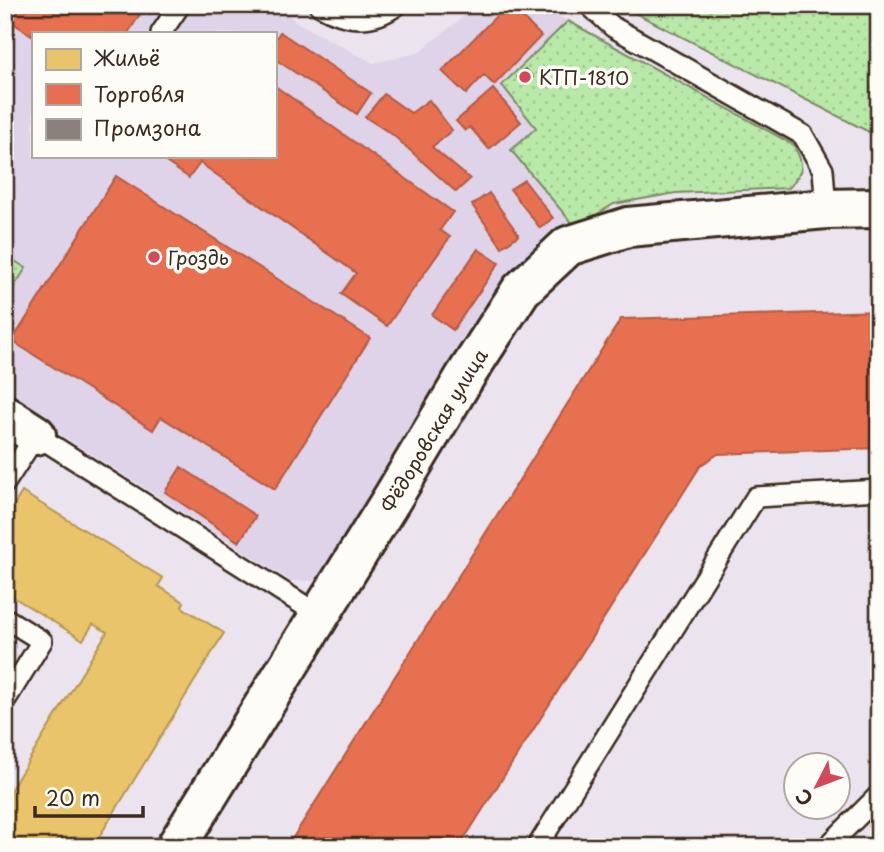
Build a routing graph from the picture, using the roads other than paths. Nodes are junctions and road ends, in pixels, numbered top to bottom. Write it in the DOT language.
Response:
graph roads {
  1 [pos="180,5"];
  2 [pos="319,5"];
  3 [pos="397,5"];
  4 [pos="589,5"];
  5 [pos="162,32"];
  6 [pos="879,208"];
  7 [pos="826,209"];
  8 [pos="21,425"];
  9 [pos="5,483"];
  10 [pos="879,490"];
  11 [pos="319,615"];
  12 [pos="5,618"];
  13 [pos="5,701"];
  14 [pos="879,795"];
  15 [pos="176,847"];
  16 [pos="537,847"];
  17 [pos="827,847"];
  1 -- 5 [label="lane"];
  2 -- 3 [label="lane"];
  4 -- 7 [label="lane"];
  6 -- 7 [label="street, Фёдоровская улица"];
  7 -- 11 [label="street, Фёдоровская улица"];
  8 -- 9 [label="lane"];
  8 -- 11 [label="lane"];
  10 -- 16 [label="lane"];
  11 -- 15 [label="street, Фёдоровская улица"];
  12 -- 13 [label="lane"];
  14 -- 17 [label="lane"];
}
